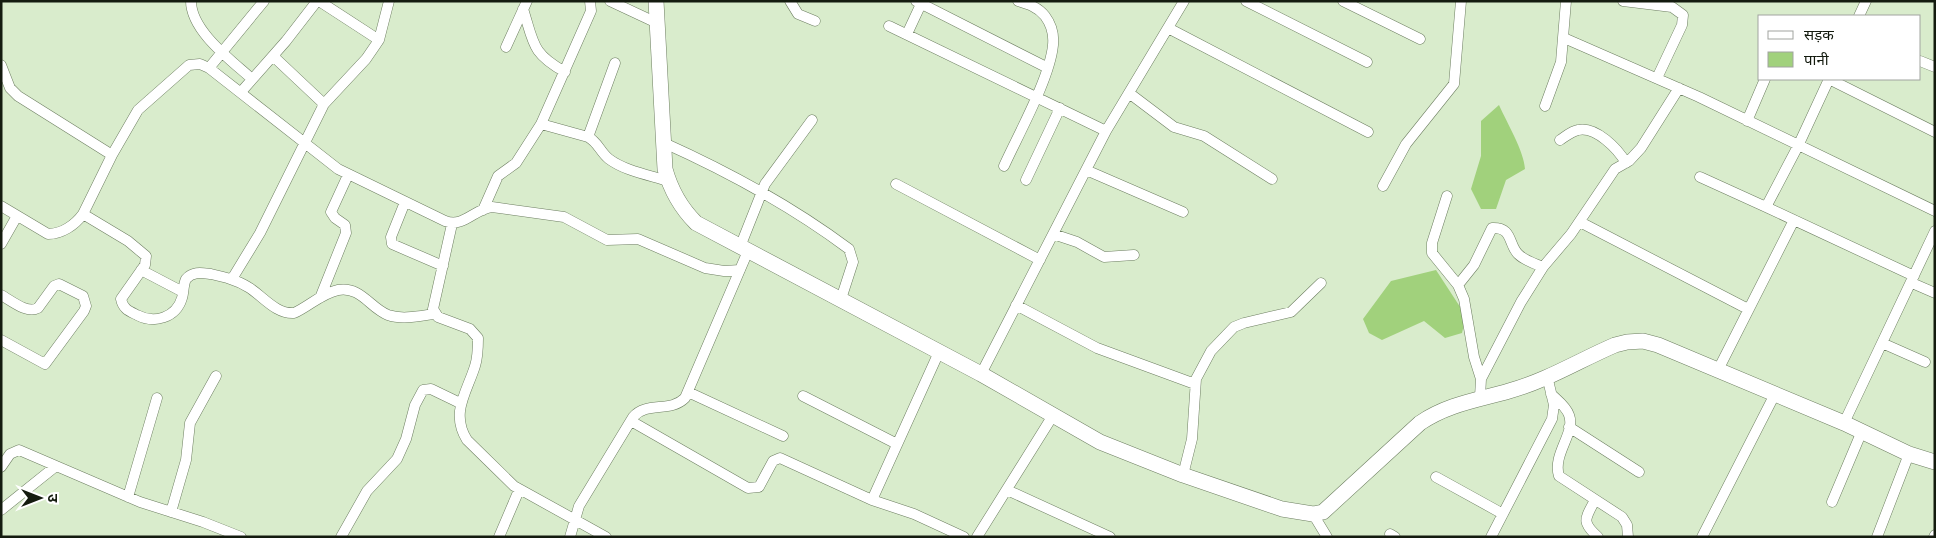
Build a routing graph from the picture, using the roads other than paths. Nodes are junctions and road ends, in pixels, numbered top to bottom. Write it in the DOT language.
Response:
graph roads {
  1 [pos="191,1"];
  2 [pos="264,1"];
  3 [pos="318,1"];
  4 [pos="389,1"];
  5 [pos="610,1"];
  6 [pos="656,1"];
  7 [pos="790,1"];
  8 [pos="1018,1"];
  9 [pos="1184,1"];
  10 [pos="1246,1"];
  11 [pos="1344,1"];
  12 [pos="1461,1"];
  13 [pos="1566,1"];
  14 [pos="1623,1"];
  15 [pos="1866,1"];
  16 [pos="591,2"];
  17 [pos="918,3"];
  18 [pos="525,5"];
  19 [pos="1859,15"];
  20 [pos="815,21"];
  21 [pos="657,23"];
  22 [pos="889,26"];
  23 [pos="1168,28"];
  24 [pos="907,34"];
  25 [pos="1564,38"];
  26 [pos="1420,39"];
  27 [pos="379,40"];
  28 [pos="506,47"];
  29 [pos="222,52"];
  30 [pos="273,56"];
  31 [pos="1921,61"];
  32 [pos="1367,62"];
  33 [pos="615,63"];
  34 [pos="1,65"];
  35 [pos="1046,67"];
  36 [pos="1935,67"];
  37 [pos="209,68"];
  38 [pos="565,72"];
  39 [pos="1657,78"];
  40 [pos="252,79"];
  41 [pos="1765,80"];
  42 [pos="1829,80"];
  43 [pos="1831,80"];
  44 [pos="1679,88"];
  45 [pos="240,92"];
  46 [pos="1129,93"];
  47 [pos="1036,96"];
  48 [pos="324,104"];
  49 [pos="1545,106"];
  50 [pos="1060,108"];
  51 [pos="812,120"];
  52 [pos="1747,121"];
  53 [pos="541,124"];
  54 [pos="1106,131"];
  55 [pos="1368,132"];
  56 [pos="1935,132"];
  57 [pos="588,137"];
  58 [pos="1560,140"];
  59 [pos="662,142"];
  60 [pos="304,144"];
  61 [pos="1798,146"];
  62 [pos="112,155"];
  63 [pos="1626,163"];
  64 [pos="1004,166"];
  65 [pos="1086,170"];
  66 [pos="348,175"];
  67 [pos="1700,177"];
  68 [pos="1272,179"];
  69 [pos="1026,180"];
  70 [pos="668,181"];
  71 [pos="896,184"];
  72 [pos="1383,186"];
  73 [pos="762,191"];
  74 [pos="1447,196"];
  75 [pos="405,202"];
  76 [pos="1,206"];
  77 [pos="1766,206"];
  78 [pos="483,210"];
  79 [pos="1935,211"];
  80 [pos="1183,212"];
  81 [pos="83,214"];
  82 [pos="17,216"];
  83 [pos="1794,220"];
  84 [pos="1580,222"];
  85 [pos="452,224"];
  86 [pos="1935,231"];
  87 [pos="1053,234"];
  88 [pos="1,244"];
  89 [pos="744,249"];
  90 [pos="1134,255"];
  91 [pos="1040,260"];
  92 [pos="443,266"];
  93 [pos="1543,268"];
  94 [pos="141,270"];
  95 [pos="740,270"];
  96 [pos="232,279"];
  97 [pos="1913,279"];
  98 [pos="1322,282"];
  99 [pos="1458,285"];
  100 [pos="183,292"];
  101 [pos="1935,293"];
  102 [pos="1,295"];
  103 [pos="320,298"];
  104 [pos="841,299"];
  105 [pos="1016,305"];
  106 [pos="1748,310"];
  107 [pos="434,314"];
  108 [pos="1,340"];
  109 [pos="1882,343"];
  110 [pos="939,352"];
  111 [pos="1926,362"];
  112 [pos="1718,370"];
  113 [pos="981,374"];
  114 [pos="216,376"];
  115 [pos="1546,376"];
  116 [pos="1481,379"];
  117 [pos="1195,384"];
  118 [pos="688,392"];
  119 [pos="1551,394"];
  120 [pos="1775,394"];
  121 [pos="803,396"];
  122 [pos="1480,397"];
  123 [pos="157,398"];
  124 [pos="460,403"];
  125 [pos="1052,417"];
  126 [pos="631,421"];
  127 [pos="1844,423"];
  128 [pos="1569,427"];
  129 [pos="1862,431"];
  130 [pos="783,436"];
  131 [pos="897,444"];
  132 [pos="1909,454"];
  133 [pos="1935,462"];
  134 [pos="56,466"];
  135 [pos="1,467"];
  136 [pos="1639,472"];
  137 [pos="1183,475"];
  138 [pos="1436,477"];
  139 [pos="519,490"];
  140 [pos="1007,490"];
  141 [pos="128,497"];
  142 [pos="872,500"];
  143 [pos="1594,500"];
  144 [pos="1832,502"];
  145 [pos="1,510"];
  146 [pos="171,512"];
  147 [pos="1313,514"];
  148 [pos="1503,514"];
  149 [pos="574,520"];
  150 [pos="979,536"];
  151 [pos="241,537"];
  152 [pos="340,537"];
  153 [pos="499,537"];
  154 [pos="570,537"];
  155 [pos="606,537"];
  156 [pos="964,537"];
  157 [pos="1110,537"];
  158 [pos="1327,537"];
  159 [pos="1492,537"];
  160 [pos="1598,537"];
  161 [pos="1628,537"];
  162 [pos="1702,537"];
  163 [pos="1877,537"];
  1 -- 29 [label="street"];
  2 -- 29 [label="street"];
  3 -- 27 [label="street"];
  3 -- 30 [label="street"];
  4 -- 27 [label="street"];
  5 -- 21 [label="street"];
  6 -- 21 [label="street"];
  7 -- 20 [label="street"];
  8 -- 35 [label="street"];
  9 -- 23 [label="street"];
  10 -- 32 [label="street"];
  11 -- 26 [label="street"];
  12 -- 72 [label="street"];
  13 -- 25 [label="street"];
  14 -- 39 [label="street"];
  15 -- 19 [label="street"];
  16 -- 38 [label="street"];
  17 -- 24 [label="street"];
  17 -- 35 [label="street"];
  18 -- 28 [label="street"];
  18 -- 38 [label="street"];
  21 -- 59 [label="street"];
  22 -- 24 [label="street"];
  23 -- 46 [label="street"];
  23 -- 55 [label="street"];
  24 -- 47 [label="street"];
  25 -- 39 [label="street"];
  25 -- 49 [label="street"];
  27 -- 48 [label="street"];
  29 -- 37 [label="street"];
  29 -- 40 [label="street"];
  30 -- 40 [label="street"];
  30 -- 48 [label="street"];
  31 -- 36 [label="street"];
  33 -- 57 [label="street"];
  34 -- 62 [label="street"];
  35 -- 47 [label="street"];
  37 -- 45 [label="street"];
  37 -- 62 [label="street"];
  38 -- 53 [label="street"];
  39 -- 44 [label="street"];
  40 -- 45 [label="street"];
  41 -- 52 [label="street"];
  42 -- 61 [label="street"];
  43 -- 56 [label="street"];
  44 -- 52 [label="street"];
  44 -- 63 [label="street"];
  45 -- 60 [label="street"];
  46 -- 54 [label="street"];
  46 -- 68 [label="street"];
  47 -- 50 [label="street"];
  47 -- 64 [label="street"];
  48 -- 60 [label="street"];
  50 -- 54 [label="street"];
  50 -- 69 [label="street"];
  51 -- 73 [label="street"];
  52 -- 61 [label="street"];
  53 -- 57 [label="street"];
  53 -- 78 [label="street"];
  54 -- 65 [label="street"];
  57 -- 70 [label="street"];
  58 -- 63 [label="street"];
  59 -- 70 [label="street"];
  59 -- 73 [label="street"];
  60 -- 66 [label="street"];
  60 -- 96 [label="street"];
  61 -- 77 [label="street"];
  61 -- 79 [label="street"];
  62 -- 81 [label="street"];
  63 -- 84 [label="street"];
  65 -- 80 [label="street"];
  65 -- 87 [label="street"];
  66 -- 75 [label="street"];
  66 -- 103 [label="street"];
  67 -- 77 [label="street"];
  70 -- 89 [label="street"];
  71 -- 91 [label="street"];
  73 -- 89 [label="street"];
  73 -- 104 [label="street"];
  74 -- 99 [label="street"];
  75 -- 85 [label="street"];
  75 -- 92 [label="street"];
  76 -- 82 [label="street"];
  77 -- 83 [label="street"];
  78 -- 85 [label="street"];
  78 -- 95 [label="street"];
  81 -- 82 [label="street"];
  81 -- 94 [label="street"];
  82 -- 88 [label="street"];
  83 -- 97 [label="street"];
  83 -- 106 [label="street"];
  84 -- 93 [label="street"];
  84 -- 106 [label="street"];
  85 -- 92 [label="street"];
  86 -- 97 [label="street"];
  87 -- 90 [label="street"];
  87 -- 91 [label="street"];
  89 -- 95 [label="street"];
  89 -- 104 [label="street"];
  91 -- 105 [label="street"];
  92 -- 107 [label="street"];
  93 -- 99 [label="street"];
  93 -- 116 [label="street"];
  94 -- 100 [label="street"];
  94 -- 100 [label="street"];
  95 -- 118 [label="street"];
  96 -- 100 [label="street"];
  96 -- 103 [label="street"];
  97 -- 101 [label="street"];
  97 -- 109 [label="street"];
  98 -- 117 [label="street"];
  99 -- 116 [label="street"];
  102 -- 108 [label="street"];
  103 -- 107 [label="street"];
  104 -- 110 [label="street"];
  105 -- 113 [label="street"];
  105 -- 117 [label="street"];
  106 -- 112 [label="street"];
  107 -- 124 [label="street"];
  109 -- 111 [label="street"];
  109 -- 127 [label="street"];
  110 -- 113 [label="street"];
  110 -- 131 [label="street"];
  112 -- 115 [label="street"];
  112 -- 120 [label="street"];
  113 -- 125 [label="street"];
  114 -- 146 [label="street"];
  115 -- 119 [label="street"];
  115 -- 122 [label="street"];
  116 -- 122 [label="street"];
  117 -- 137 [label="street"];
  118 -- 126 [label="street"];
  118 -- 130 [label="street"];
  119 -- 128 [label="street"];
  119 -- 148 [label="street"];
  120 -- 127 [label="street"];
  120 -- 162 [label="street"];
  121 -- 131 [label="street"];
  122 -- 147 [label="street"];
  123 -- 141 [label="street"];
  124 -- 139 [label="street"];
  124 -- 152 [label="street"];
  125 -- 137 [label="street"];
  125 -- 140 [label="street"];
  126 -- 142 [label="street"];
  126 -- 149 [label="street"];
  127 -- 129 [label="street"];
  128 -- 136 [label="street"];
  128 -- 143 [label="street"];
  129 -- 132 [label="street"];
  129 -- 144 [label="street"];
  131 -- 142 [label="street"];
  132 -- 133 [label="street"];
  132 -- 163 [label="street"];
  134 -- 135 [label="street"];
  134 -- 141 [label="street"];
  134 -- 145 [label="street"];
  137 -- 147 [label="street"];
  138 -- 148 [label="street"];
  139 -- 149 [label="street"];
  139 -- 153 [label="street"];
  140 -- 150 [label="street"];
  140 -- 157 [label="street"];
  141 -- 146 [label="street"];
  142 -- 156 [label="street"];
  143 -- 160 [label="street"];
  143 -- 161 [label="street"];
  146 -- 151 [label="street"];
  147 -- 158 [label="street"];
  148 -- 159 [label="street"];
  149 -- 154 [label="street"];
  149 -- 155 [label="street"];
}
